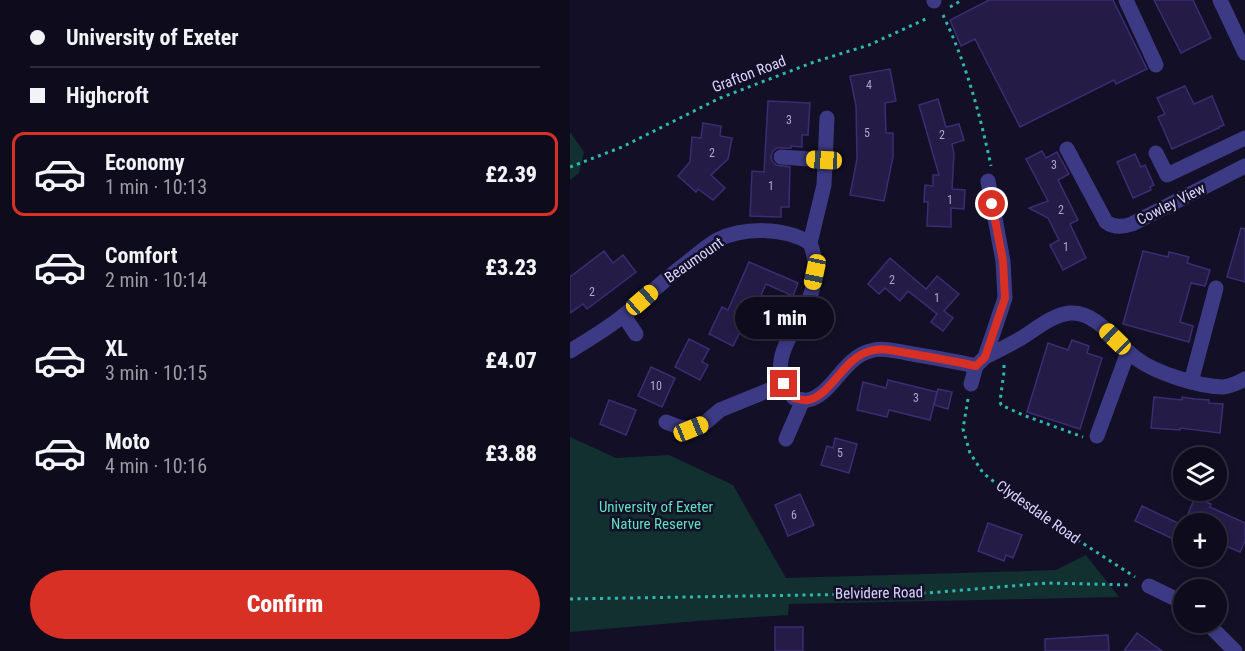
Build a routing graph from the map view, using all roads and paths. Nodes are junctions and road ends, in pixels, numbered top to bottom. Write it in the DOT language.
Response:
graph roads {
  1 [pos="1126,0"];
  2 [pos="1220,0"];
  3 [pos="936,4"];
  4 [pos="1238,21"];
  5 [pos="1245,53"];
  6 [pos="1156,64"];
  7 [pos="827,118"];
  8 [pos="1245,138"];
  9 [pos="1067,148"];
  10 [pos="1156,153"];
  11 [pos="781,157"];
  12 [pos="824,160"];
  13 [pos="1245,166"];
  14 [pos="570,168"];
  15 [pos="988,181"];
  16 [pos="810,243"];
  17 [pos="1216,288"];
  18 [pos="624,316"];
  19 [pos="636,334"];
  20 [pos="1003,348"];
  21 [pos="570,351"];
  22 [pos="1128,352"];
  23 [pos="981,362"];
  24 [pos="1245,380"];
  25 [pos="1191,382"];
  26 [pos="784,384"];
  27 [pos="971,384"];
  28 [pos="803,400"];
  29 [pos="666,422"];
  30 [pos="1097,436"];
  31 [pos="786,439"];
  32 [pos="1149,586"];
  33 [pos="1173,598"];
  34 [pos="570,599"];
  35 [pos="1217,633"];
  36 [pos="1235,651"];
  1 -- 6 [label="street"];
  2 -- 4 [label="street"];
  3 -- 14 [label="path, Grafton Road"];
  3 -- 15 [label="path"];
  4 -- 5 [label="street"];
  7 -- 12 [label="street"];
  8 -- 10 [label="street"];
  9 -- 13 [label="street, Cowley View"];
  11 -- 12 [label="street"];
  12 -- 16 [label="street"];
  15 -- 23 [label="street"];
  16 -- 18 [label="street, Beaumount"];
  16 -- 26 [label="street"];
  17 -- 25 [label="street"];
  18 -- 19 [label="street"];
  18 -- 21 [label="street, Beaumount"];
  20 -- 22 [label="street"];
  20 -- 23 [label="street"];
  20 -- 30 [label="path"];
  22 -- 25 [label="street"];
  22 -- 30 [label="street"];
  23 -- 27 [label="street"];
  23 -- 28 [label="street"];
  24 -- 25 [label="street"];
  26 -- 28 [label="street"];
  26 -- 29 [label="street"];
  27 -- 32 [label="path, Clydesdale Road"];
  28 -- 31 [label="street"];
  32 -- 33 [label="street"];
  32 -- 34 [label="path, Belvidere Road"];
  35 -- 36 [label="street"];
}
